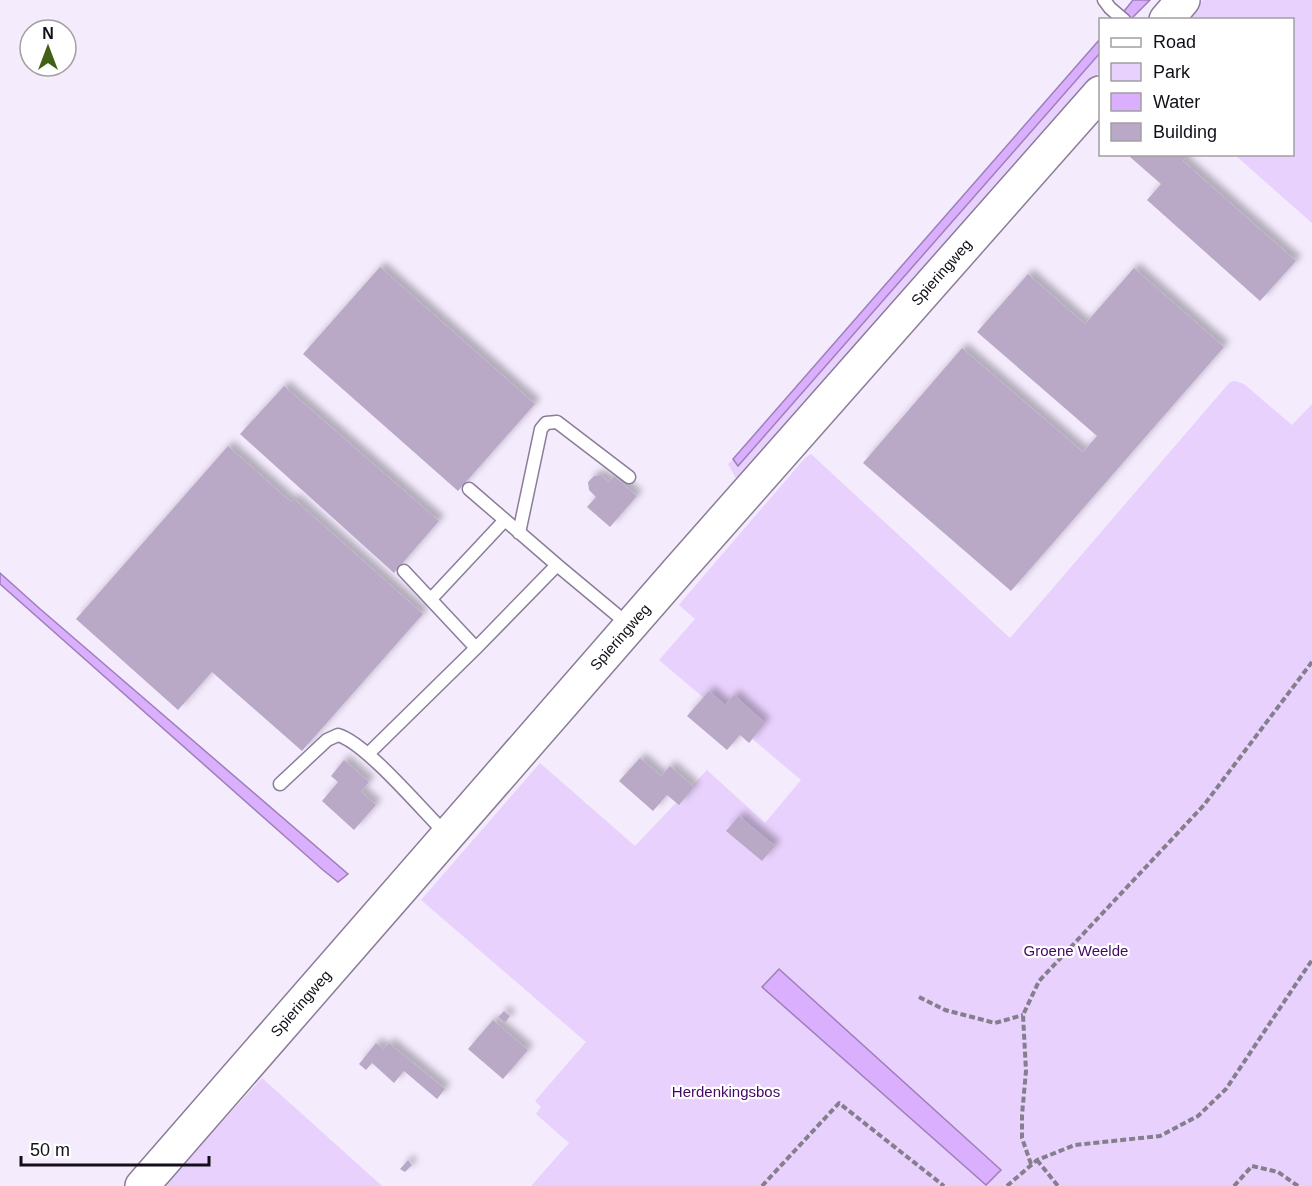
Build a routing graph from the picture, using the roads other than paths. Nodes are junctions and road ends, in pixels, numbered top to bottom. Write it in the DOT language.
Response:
graph roads {
  1 [pos="1183,0"];
  2 [pos="1107,4"];
  3 [pos="1122,18"];
  4 [pos="1168,18"];
  5 [pos="1099,95"];
  6 [pos="629,477"];
  7 [pos="469,489"];
  8 [pos="504,521"];
  9 [pos="519,533"];
  10 [pos="557,565"];
  11 [pos="404,571"];
  12 [pos="431,599"];
  13 [pos="630,626"];
  14 [pos="476,648"];
  15 [pos="368,754"];
  16 [pos="280,784"];
  17 [pos="447,835"];
  18 [pos="142,1186"];
  1 -- 4 [label="street"];
  2 -- 3 [label="lane"];
  5 -- 13 [label="street, Spieringweg"];
  6 -- 9 [label="lane"];
  7 -- 8 [label="lane"];
  8 -- 9 [label="lane"];
  8 -- 12 [label="lane"];
  9 -- 10 [label="lane"];
  10 -- 13 [label="lane"];
  10 -- 14 [label="lane"];
  11 -- 12 [label="lane"];
  12 -- 14 [label="lane"];
  13 -- 17 [label="street, Spieringweg"];
  14 -- 15 [label="lane"];
  15 -- 16 [label="lane"];
  15 -- 17 [label="lane"];
  17 -- 18 [label="street, Spieringweg"];
}
